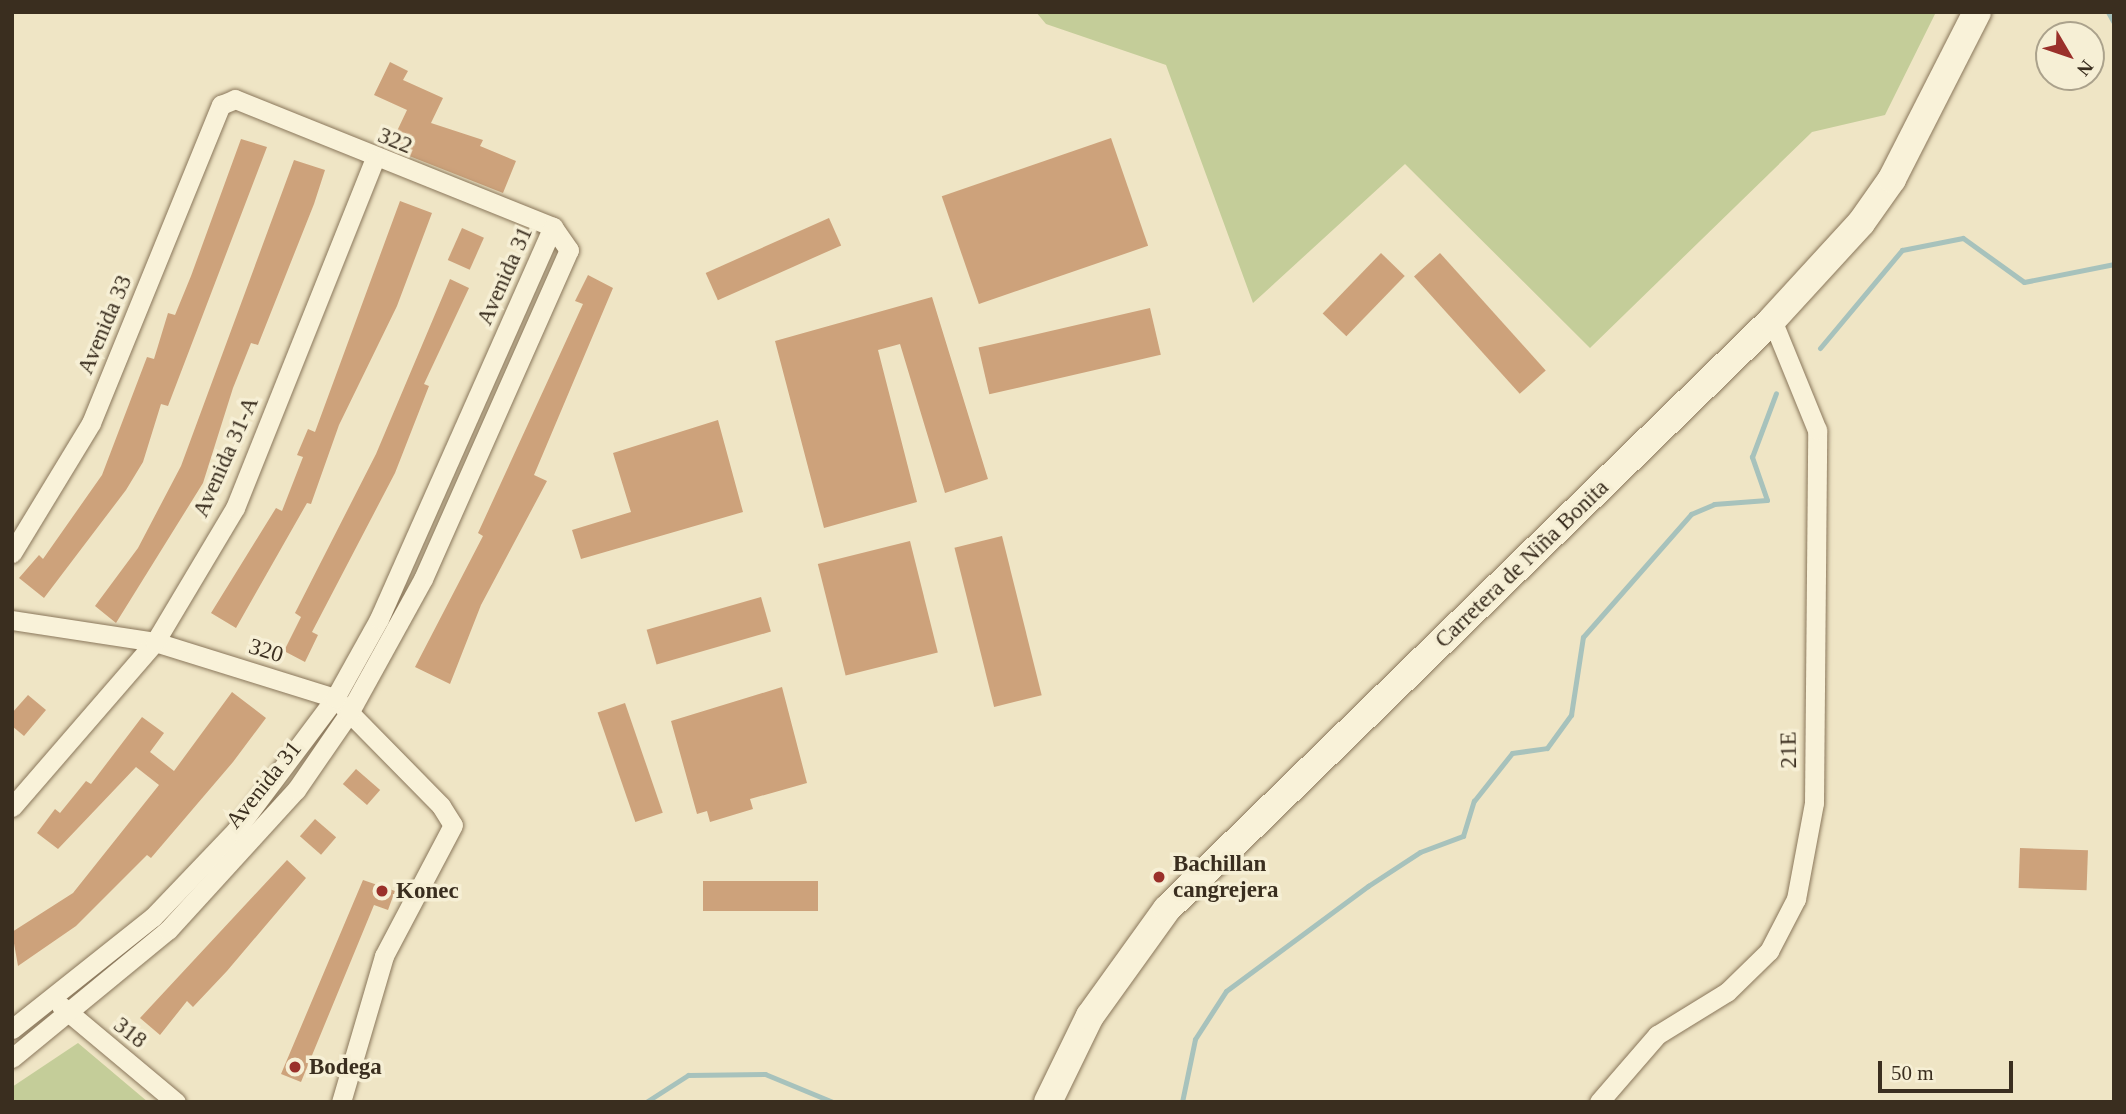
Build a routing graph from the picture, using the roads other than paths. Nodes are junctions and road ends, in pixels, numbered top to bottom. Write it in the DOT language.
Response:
graph roads {
  1 [pos="1977,12"];
  2 [pos="221,105"];
  3 [pos="374,160"];
  4 [pos="554,227"];
  5 [pos="1772,320"];
  6 [pos="12,552"];
  7 [pos="12,620"];
  8 [pos="155,642"];
  9 [pos="335,698"];
  10 [pos="349,713"];
  11 [pos="12,807"];
  12 [pos="57,999"];
  13 [pos="69,1016"];
  14 [pos="12,1030"];
  15 [pos="12,1058"];
  16 [pos="176,1102"];
  17 [pos="341,1102"];
  18 [pos="1048,1102"];
  19 [pos="1599,1102"];
  1 -- 5 [label="main road, Carretera de Niña Bonita"];
  2 -- 3 [label="street, 322"];
  2 -- 6 [label="street, Avenida 33"];
  3 -- 4 [label="street, 322"];
  3 -- 8 [label="street, Avenida 31-A"];
  4 -- 9 [label="street, Avenida 31"];
  4 -- 10 [label="street, Avenida 31"];
  5 -- 18 [label="main road, Carretera de Niña Bonita"];
  5 -- 19 [label="street, 21E"];
  7 -- 8 [label="street, 320"];
  8 -- 9 [label="street, 320"];
  8 -- 11 [label="street, Avenida 31-A"];
  9 -- 10 [label="street, 320"];
  9 -- 12 [label="street, Avenida 31"];
  10 -- 13 [label="street, Avenida 31"];
  10 -- 17 [label="street, 320"];
  12 -- 13 [label="street, 318"];
  12 -- 14 [label="street, Avenida 31"];
  13 -- 15 [label="street, Avenida 31"];
  13 -- 16 [label="street, 318"];
}
